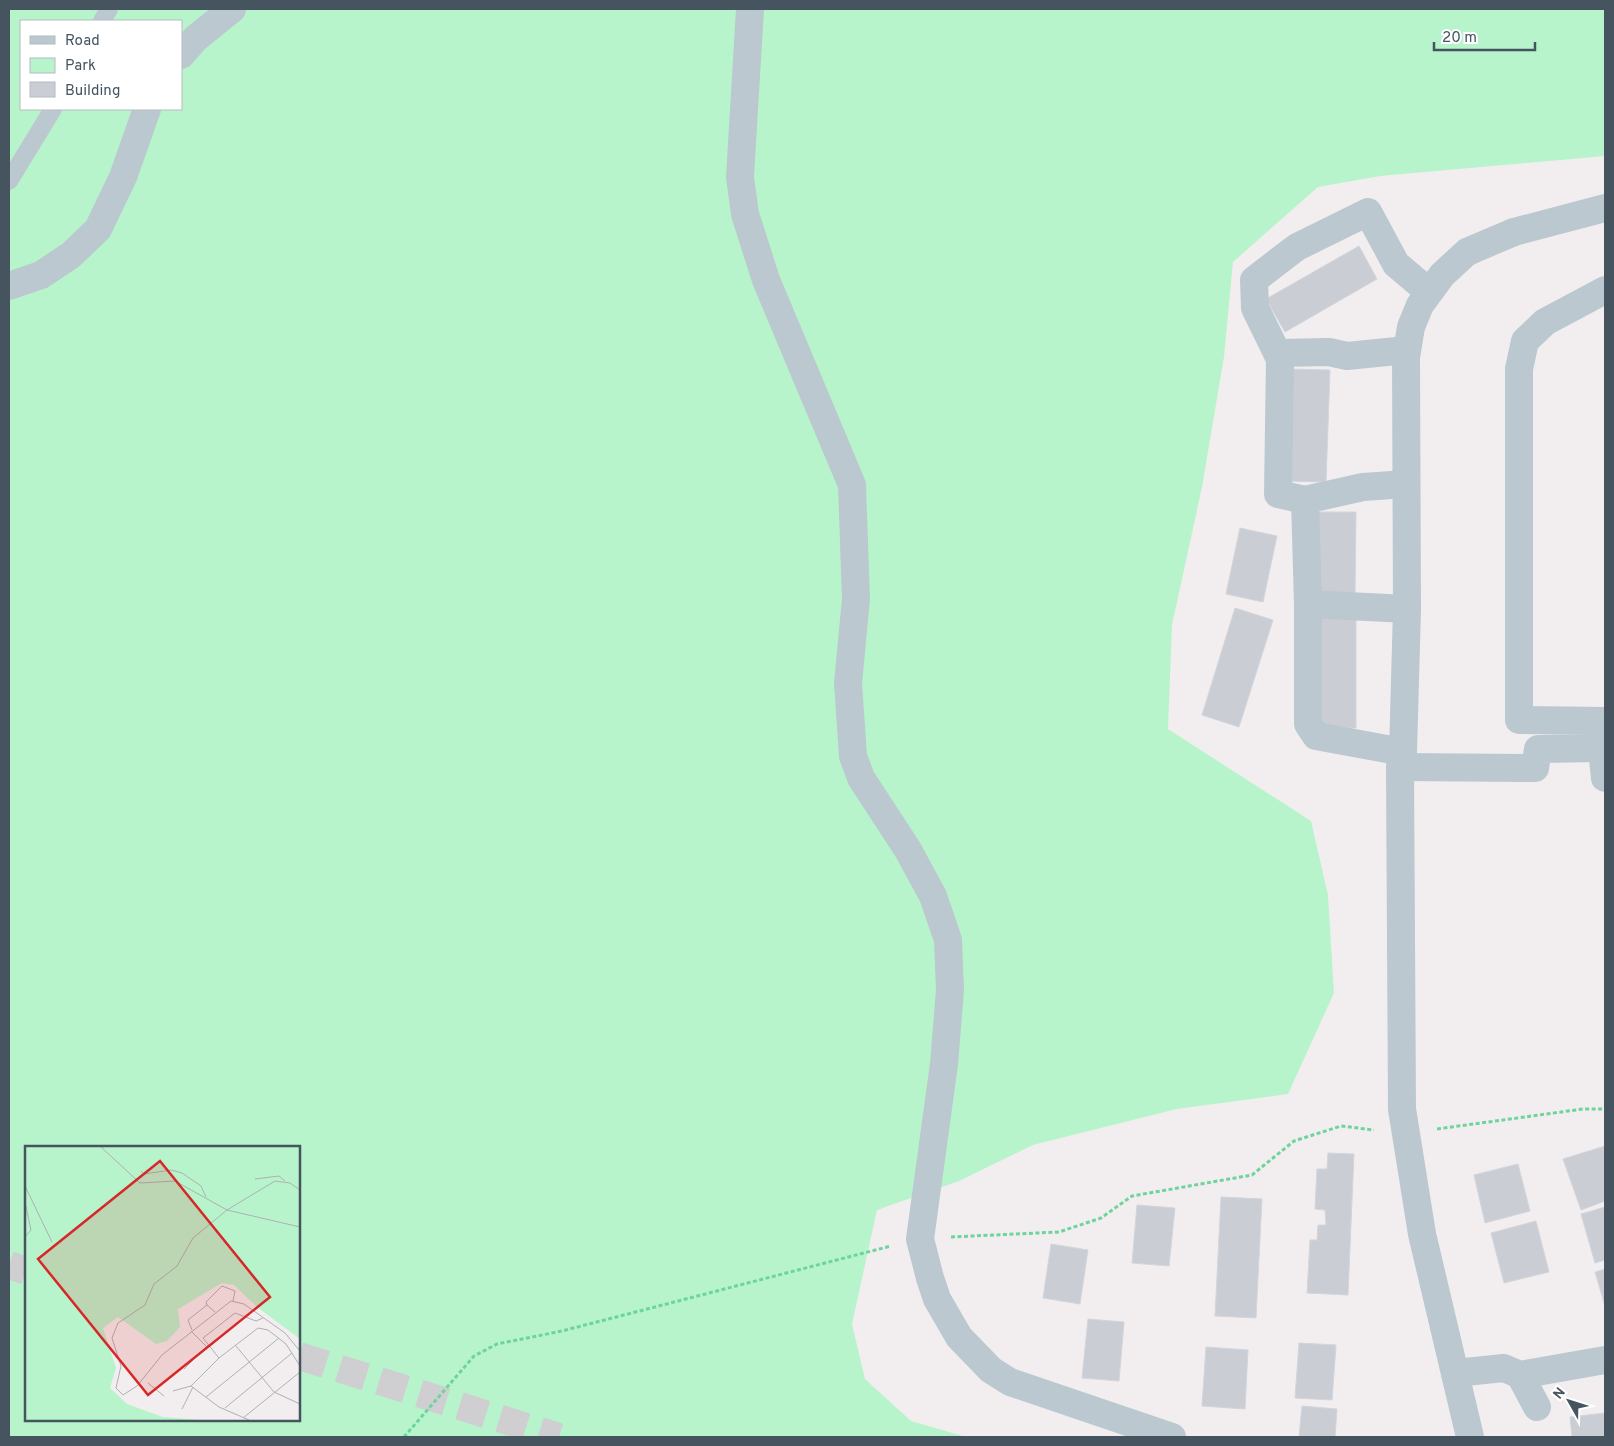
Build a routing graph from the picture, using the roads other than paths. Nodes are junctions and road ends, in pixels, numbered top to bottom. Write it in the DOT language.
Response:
graph roads {
  1 [pos="109,9"];
  2 [pos="232,9"];
  3 [pos="750,9"];
  4 [pos="103,20"];
  5 [pos="182,54"];
  6 [pos="52,110"];
  7 [pos="147,110"];
  8 [pos="9,181"];
  9 [pos="1605,208"];
  10 [pos="9,286"];
  11 [pos="1605,290"];
  12 [pos="1430,292"];
  13 [pos="1407,350"];
  14 [pos="1278,353"];
  15 [pos="1406,484"];
  16 [pos="1305,500"];
  17 [pos="1308,604"];
  18 [pos="1407,609"];
  19 [pos="1602,721"];
  20 [pos="1602,748"];
  21 [pos="1402,760"];
  22 [pos="1605,778"];
  23 [pos="1605,1360"];
  24 [pos="1455,1373"];
  25 [pos="1520,1375"];
  26 [pos="1537,1407"];
  27 [pos="1172,1437"];
  28 [pos="1470,1437"];
  1 -- 4 [label="lane"];
  2 -- 5 [label="street"];
  3 -- 27 [label="street"];
  6 -- 8 [label="lane"];
  7 -- 10 [label="street"];
  9 -- 12 [label="street"];
  11 -- 19 [label="street"];
  12 -- 13 [label="street"];
  12 -- 14 [label="street"];
  13 -- 14 [label="street"];
  13 -- 15 [label="street"];
  14 -- 16 [label="street"];
  15 -- 16 [label="street"];
  15 -- 18 [label="street"];
  16 -- 17 [label="street"];
  17 -- 18 [label="street"];
  17 -- 21 [label="street"];
  18 -- 21 [label="street"];
  19 -- 20 [label="street"];
  20 -- 21 [label="street"];
  20 -- 22 [label="street"];
  21 -- 24 [label="street"];
  23 -- 25 [label="street"];
  24 -- 25 [label="street"];
  24 -- 28 [label="street"];
  25 -- 26 [label="street"];
}
